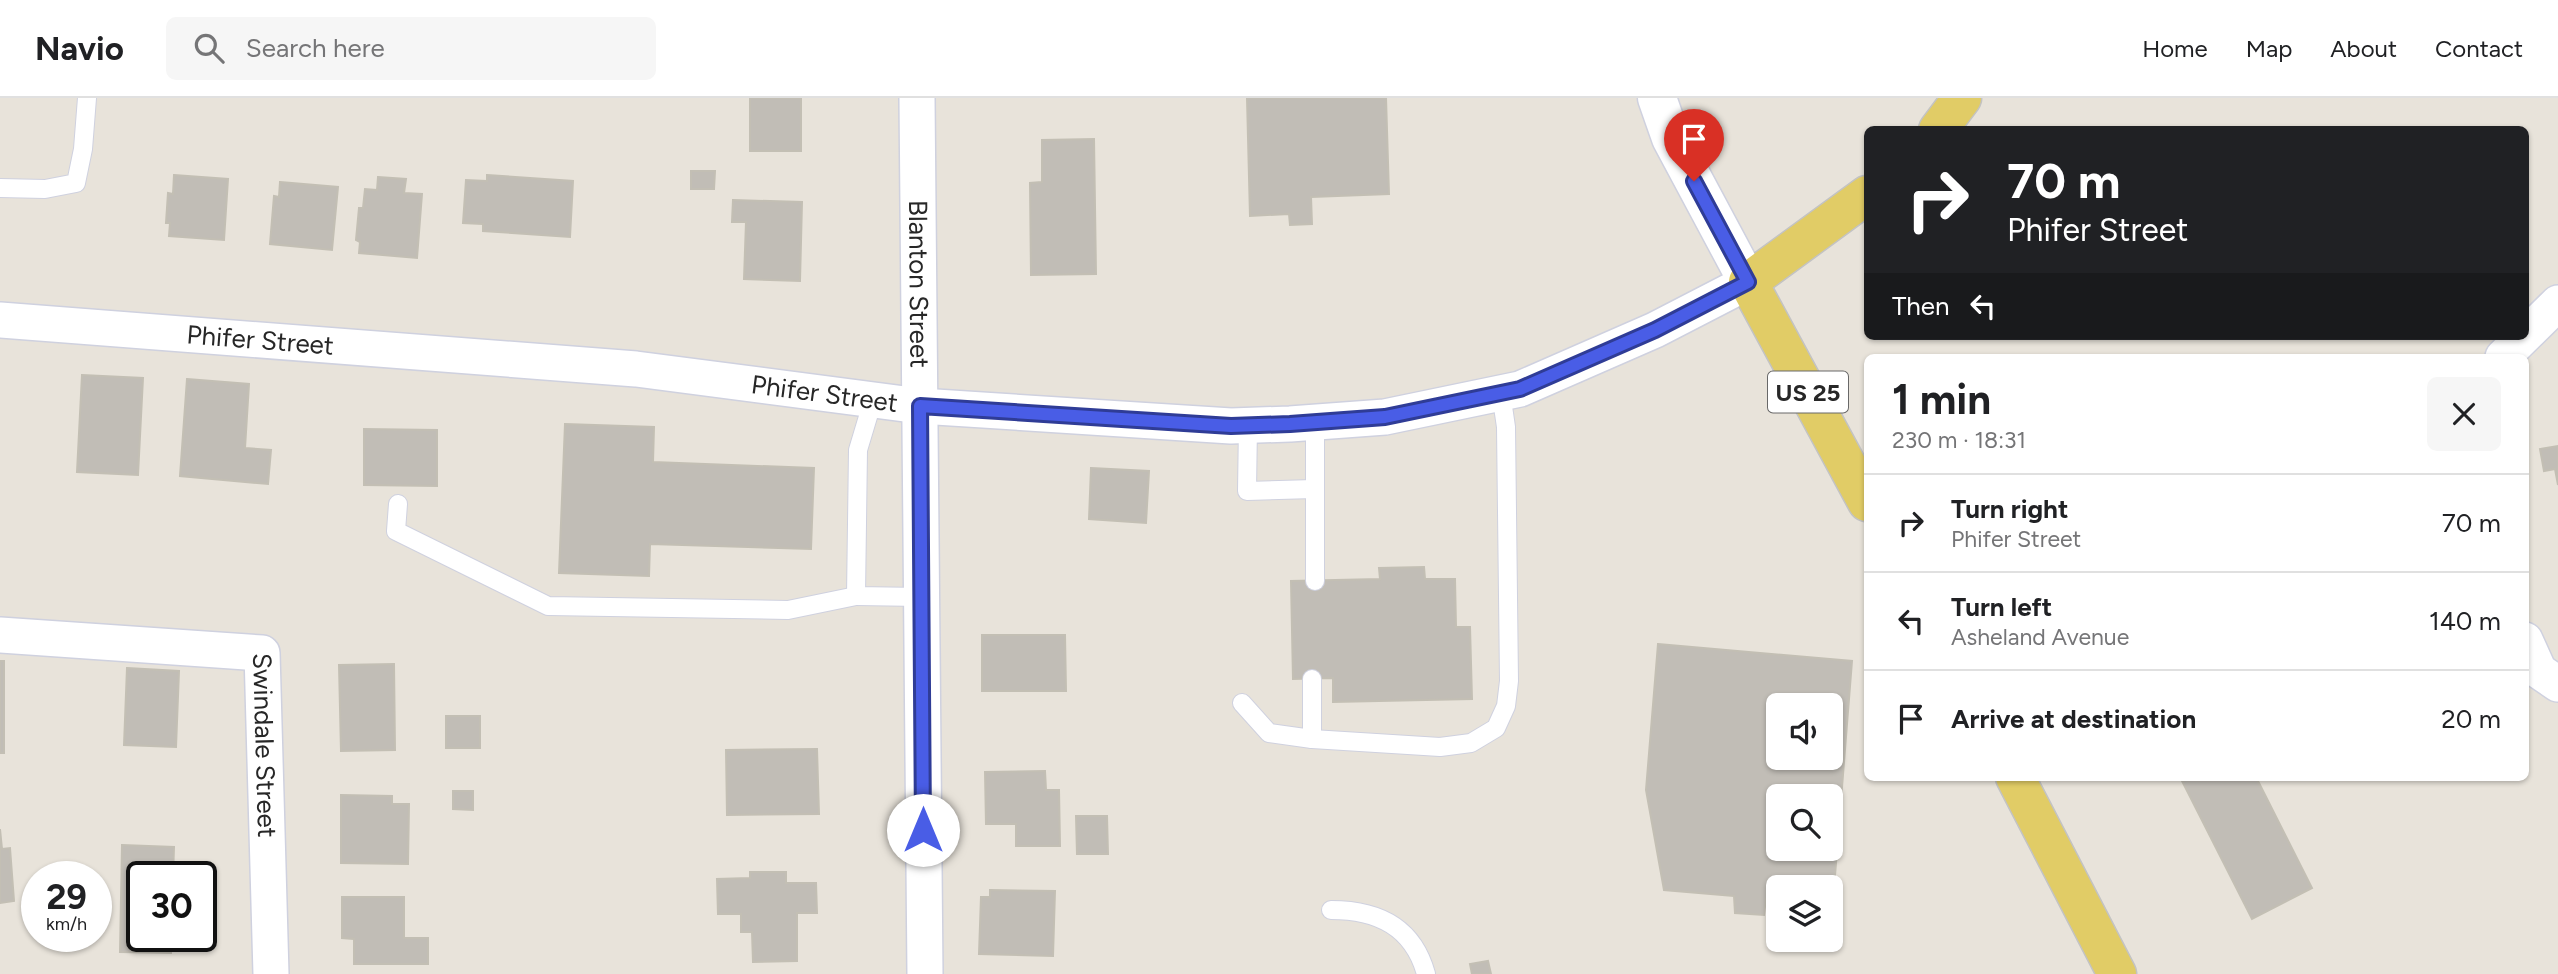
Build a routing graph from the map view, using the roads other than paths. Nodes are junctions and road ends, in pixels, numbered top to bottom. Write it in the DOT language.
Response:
graph roads {
  1 [pos="86,98"];
  2 [pos="917,98"];
  3 [pos="1657,98"];
  4 [pos="1962,98"];
  5 [pos="1941,126"];
  6 [pos="0,188"];
  7 [pos="1864,197"];
  8 [pos="1748,282"];
  9 [pos="2558,303"];
  10 [pos="0,320"];
  11 [pos="2529,331"];
  12 [pos="2520,340"];
  13 [pos="2506,354"];
  14 [pos="1501,393"];
  15 [pos="873,400"];
  16 [pos="920,406"];
  17 [pos="1315,423"];
  18 [pos="1248,425"];
  19 [pos="1314,489"];
  20 [pos="1864,496"];
  21 [pos="398,504"];
  22 [pos="1315,581"];
  23 [pos="856,596"];
  24 [pos="921,597"];
  25 [pos="0,635"];
  26 [pos="2529,649"];
  27 [pos="1312,679"];
  28 [pos="2558,684"];
  29 [pos="1242,703"];
  30 [pos="1312,738"];
  31 [pos="2017,781"];
  32 [pos="1331,910"];
  33 [pos="271,974"];
  34 [pos="925,974"];
  35 [pos="1426,974"];
  36 [pos="2117,974"];
  1 -- 6 [label="lane"];
  2 -- 16 [label="street, Blanton Street"];
  3 -- 8 [label="main road"];
  4 -- 5 [label="main road"];
  7 -- 8 [label="main road"];
  8 -- 14 [label="street, Phifer Street"];
  8 -- 20 [label="main road, US 25"];
  9 -- 11 [label="street"];
  10 -- 15 [label="street, Phifer Street"];
  12 -- 13 [label="street"];
  14 -- 17 [label="street, Phifer Street"];
  14 -- 30 [label="lane"];
  15 -- 16 [label="street, Phifer Street"];
  15 -- 23 [label="lane"];
  16 -- 18 [label="street, Phifer Street"];
  16 -- 24 [label="street, Blanton Street"];
  17 -- 18 [label="street, Phifer Street"];
  17 -- 19 [label="lane"];
  18 -- 19 [label="lane"];
  19 -- 22 [label="lane"];
  21 -- 23 [label="lane"];
  23 -- 24 [label="lane"];
  24 -- 34 [label="street, Blanton Street"];
  25 -- 33 [label="street, Swindale Street"];
  26 -- 28 [label="street"];
  27 -- 30 [label="lane"];
  29 -- 30 [label="lane"];
  31 -- 36 [label="main road"];
  32 -- 35 [label="lane"];
}
